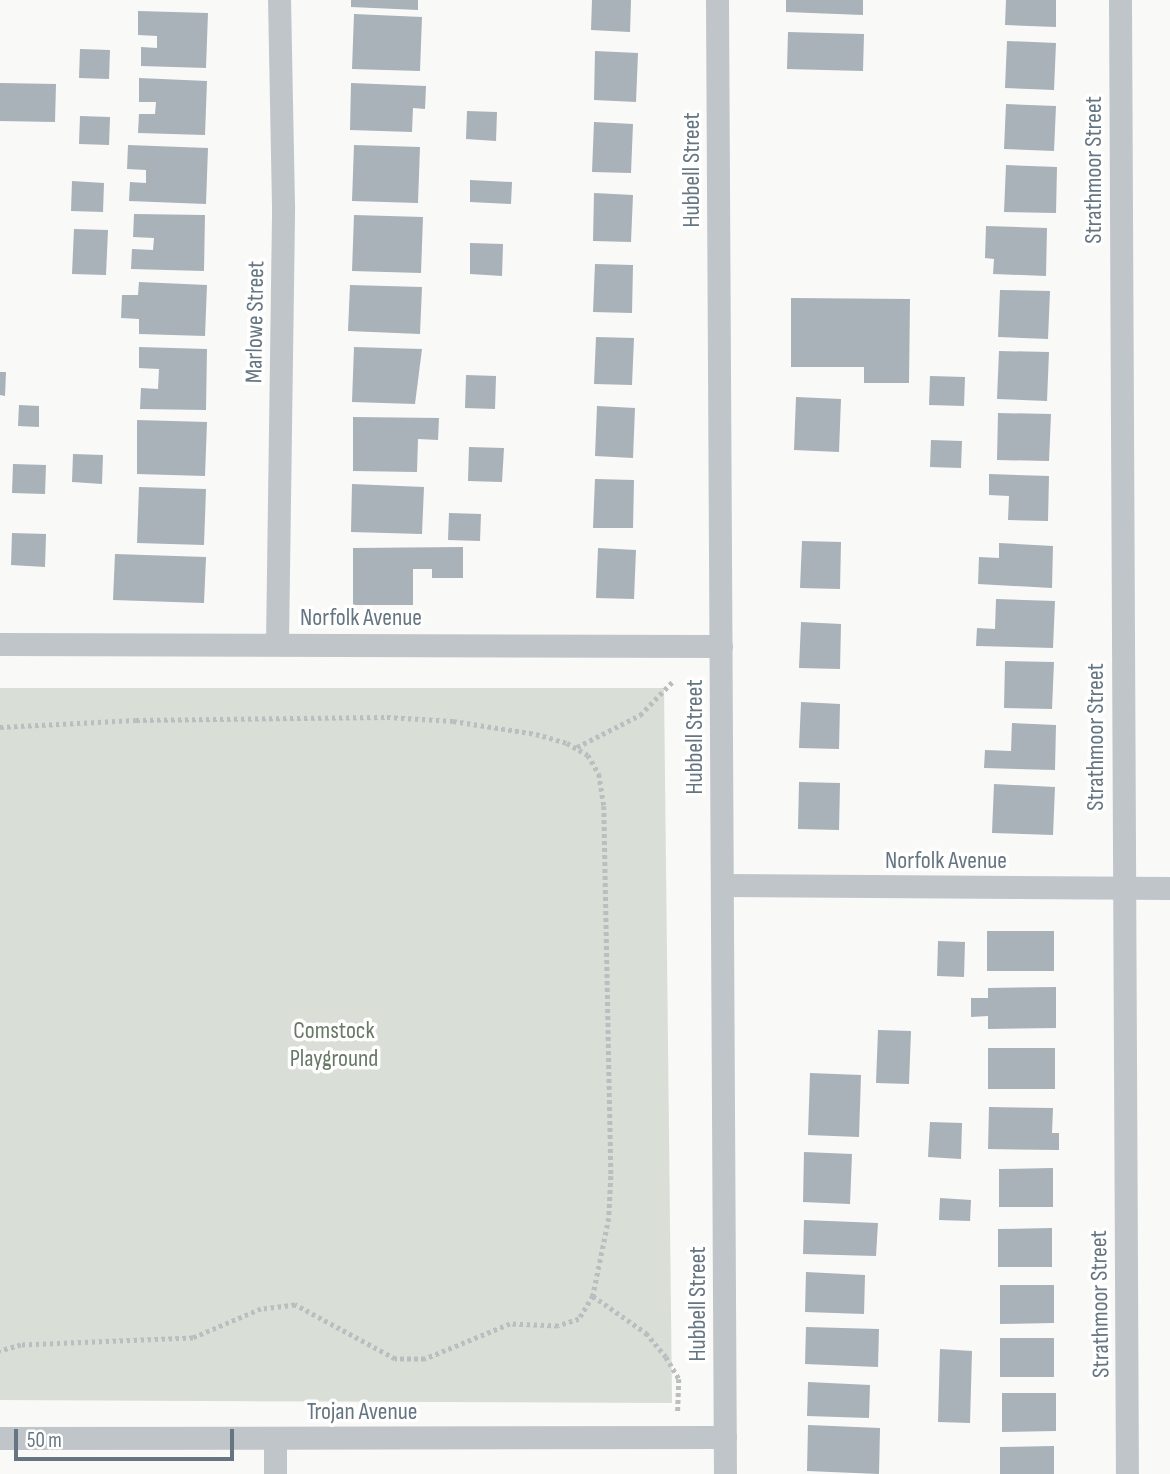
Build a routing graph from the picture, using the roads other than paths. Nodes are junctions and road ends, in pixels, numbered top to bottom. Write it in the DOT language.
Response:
graph roads {
  1 [pos="279,0"];
  2 [pos="717,0"];
  3 [pos="1120,0"];
  4 [pos="0,644"];
  5 [pos="277,644"];
  6 [pos="721,646"];
  7 [pos="722,885"];
  8 [pos="1122,888"];
  9 [pos="1170,888"];
  10 [pos="725,1437"];
  11 [pos="0,1438"];
  12 [pos="275,1439"];
  13 [pos="275,1474"];
  14 [pos="725,1474"];
  15 [pos="1127,1474"];
  1 -- 5 [label="street, Marlowe Street"];
  2 -- 6 [label="street, Hubbell Street"];
  3 -- 8 [label="street, Strathmoor Street"];
  4 -- 5 [label="street, Norfolk Avenue"];
  5 -- 6 [label="street, Norfolk Avenue"];
  6 -- 7 [label="street, Hubbell Street"];
  7 -- 8 [label="street, Norfolk Avenue"];
  7 -- 10 [label="street, Hubbell Street"];
  8 -- 9 [label="street, Norfolk Avenue"];
  8 -- 15 [label="street, Strathmoor Street"];
  10 -- 12 [label="street, Trojan Avenue"];
  10 -- 14 [label="street, Hubbell Street"];
  11 -- 12 [label="street, Trojan Avenue"];
  12 -- 13 [label="street"];
}
